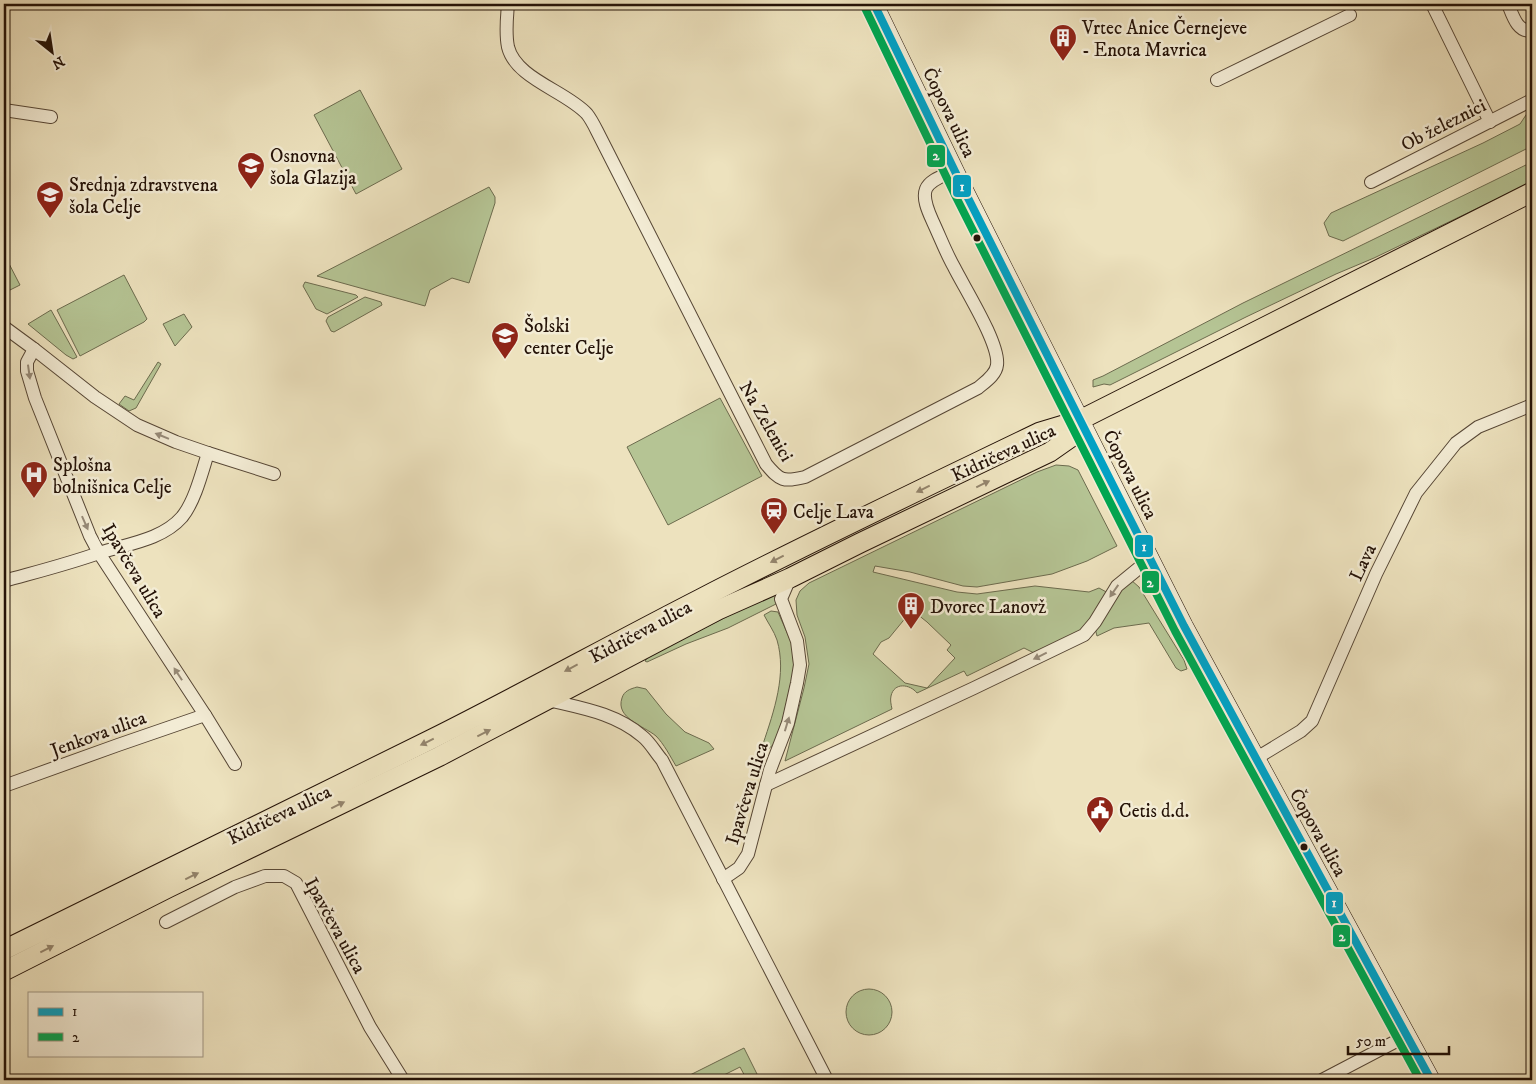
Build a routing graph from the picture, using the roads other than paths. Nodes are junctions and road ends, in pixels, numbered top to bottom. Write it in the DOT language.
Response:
graph roads {
  1 [pos="508,4"];
  2 [pos="874,4"];
  3 [pos="882,4"];
  4 [pos="1432,4"];
  5 [pos="1508,4"];
  6 [pos="1350,15"];
  7 [pos="886,28"];
  8 [pos="1532,31"];
  9 [pos="1217,80"];
  10 [pos="1532,100"];
  11 [pos="4,110"];
  12 [pos="51,117"];
  13 [pos="1490,122"];
  14 [pos="955,170"];
  15 [pos="1371,182"];
  16 [pos="1532,192"];
  17 [pos="4,327"];
  18 [pos="34,349"];
  19 [pos="1532,405"];
  20 [pos="1080,420"];
  21 [pos="208,453"];
  22 [pos="274,474"];
  23 [pos="99,553"];
  24 [pos="1150,559"];
  25 [pos="790,578"];
  26 [pos="4,581"];
  27 [pos="548,700"];
  28 [pos="205,715"];
  29 [pos="1255,759"];
  30 [pos="235,764"];
  31 [pos="766,784"];
  32 [pos="4,786"];
  33 [pos="723,879"];
  34 [pos="166,922"];
  35 [pos="4,950"];
  36 [pos="4,971"];
  37 [pos="1406,1036"];
  38 [pos="403,1080"];
  39 [pos="827,1080"];
  40 [pos="1322,1080"];
  41 [pos="1431,1080"];
  1 -- 14 [label="street, Na Zelenici"];
  2 -- 7 [label="street, Čopova ulica"];
  3 -- 7 [label="street"];
  4 -- 13 [label="street"];
  5 -- 8 [label="street"];
  6 -- 9 [label="street"];
  7 -- 14 [label="street, Čopova ulica"];
  10 -- 13 [label="street, Ob železnici"];
  11 -- 12 [label="street"];
  13 -- 15 [label="street, Ob železnici"];
  14 -- 20 [label="street, Čopova ulica"];
  16 -- 20 [label="main road"];
  17 -- 18 [label="street"];
  21 -- 18 [label="street, one-way"];
  18 -- 23 [label="street, Ipavčeva ulica, one-way"];
  19 -- 29 [label="street, Lava"];
  20 -- 24 [label="street, Čopova ulica"];
  25 -- 20 [label="main road, Kidričeva ulica, one-way"];
  20 -- 35 [label="main road, Kidričeva ulica, one-way"];
  21 -- 22 [label="street"];
  21 -- 23 [label="street"];
  23 -- 26 [label="street"];
  28 -- 23 [label="street, Ipavčeva ulica, one-way"];
  24 -- 29 [label="street, Čopova ulica"];
  24 -- 31 [label="street, one-way"];
  25 -- 27 [label="main road, Kidričeva ulica"];
  31 -- 25 [label="street, Ipavčeva ulica, one-way"];
  27 -- 33 [label="street"];
  36 -- 27 [label="main road, Kidričeva ulica, one-way"];
  28 -- 30 [label="street, Ipavčeva ulica"];
  28 -- 32 [label="street, Jenkova ulica"];
  29 -- 37 [label="street, Čopova ulica"];
  31 -- 33 [label="street, Ipavčeva ulica"];
  33 -- 39 [label="street"];
  34 -- 38 [label="street, Ipavčeva ulica"];
  37 -- 40 [label="street"];
  37 -- 41 [label="street, Čopova ulica"];
}
